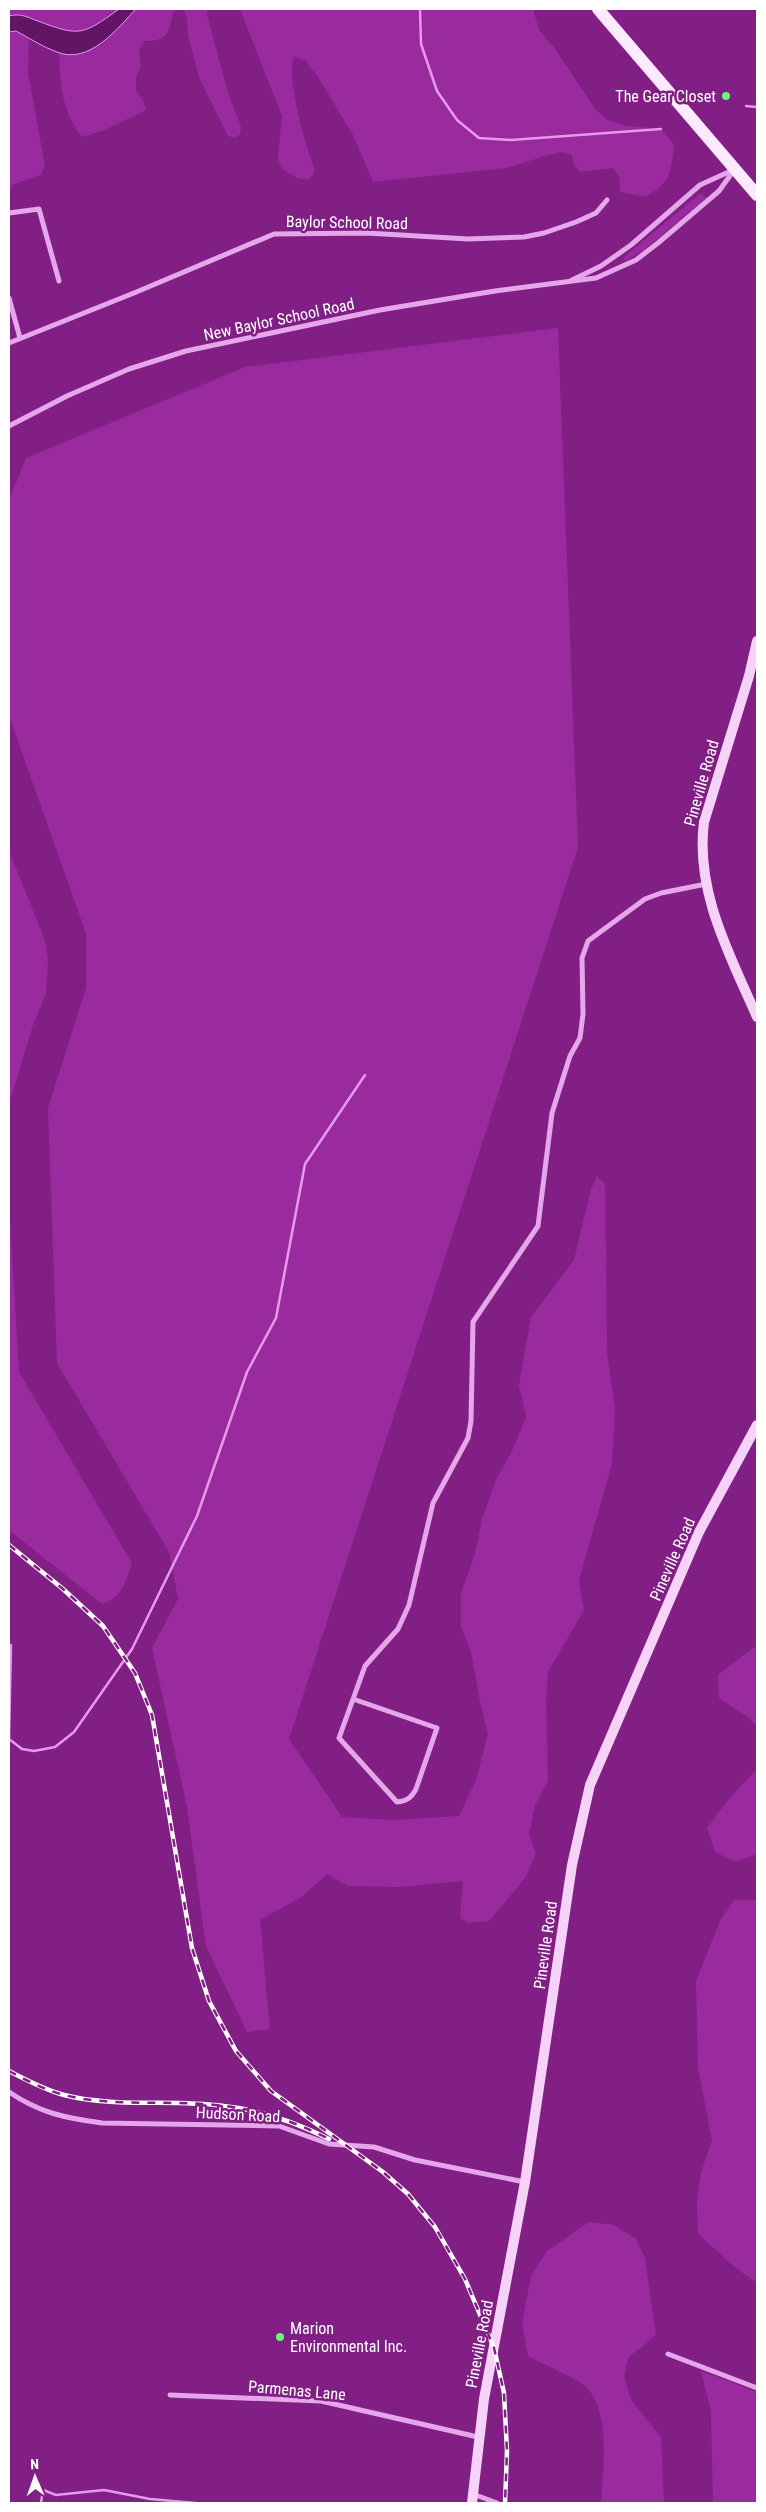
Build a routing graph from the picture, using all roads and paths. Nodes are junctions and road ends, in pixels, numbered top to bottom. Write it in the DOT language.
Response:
graph roads {
  1 [pos="598,9"];
  2 [pos="734,169"];
  3 [pos="757,196"];
  4 [pos="607,200"];
  5 [pos="9,213"];
  6 [pos="59,281"];
  7 [pos="568,283"];
  8 [pos="9,298"];
  9 [pos="20,338"];
  10 [pos="9,343"];
  11 [pos="9,426"];
  12 [pos="757,641"];
  13 [pos="753,678"];
  14 [pos="706,884"];
  15 [pos="757,1017"];
  16 [pos="757,1425"];
  17 [pos="353,1699"];
  18 [pos="9,2092"];
  19 [pos="525,2182"];
  20 [pos="668,2354"];
  21 [pos="757,2388"];
  22 [pos="170,2395"];
  23 [pos="478,2437"];
  24 [pos="472,2498"];
  25 [pos="497,2503"];
  1 -- 2 [label="main road"];
  2 -- 3 [label="main road"];
  2 -- 7 [label="street, New Baylor School Road"];
  2 -- 7 [label="street, New Baylor School Road"];
  4 -- 9 [label="street, Baylor School Road"];
  5 -- 6 [label="street"];
  7 -- 11 [label="street, New Baylor School Road"];
  8 -- 9 [label="street"];
  9 -- 10 [label="street, Baylor School Road"];
  12 -- 13 [label="main road, Pineville Road"];
  13 -- 14 [label="main road, Pineville Road"];
  14 -- 15 [label="main road, Pineville Road"];
  14 -- 17 [label="street"];
  16 -- 19 [label="main road, Pineville Road"];
  17 -- 17 [label="street"];
  18 -- 19 [label="street, Hudson Road"];
  19 -- 23 [label="main road, Pineville Road"];
  20 -- 21 [label="street"];
  22 -- 23 [label="street, Parmenas Lane"];
  23 -- 24 [label="main road, Pineville Road"];
  24 -- 25 [label="street"];
}
